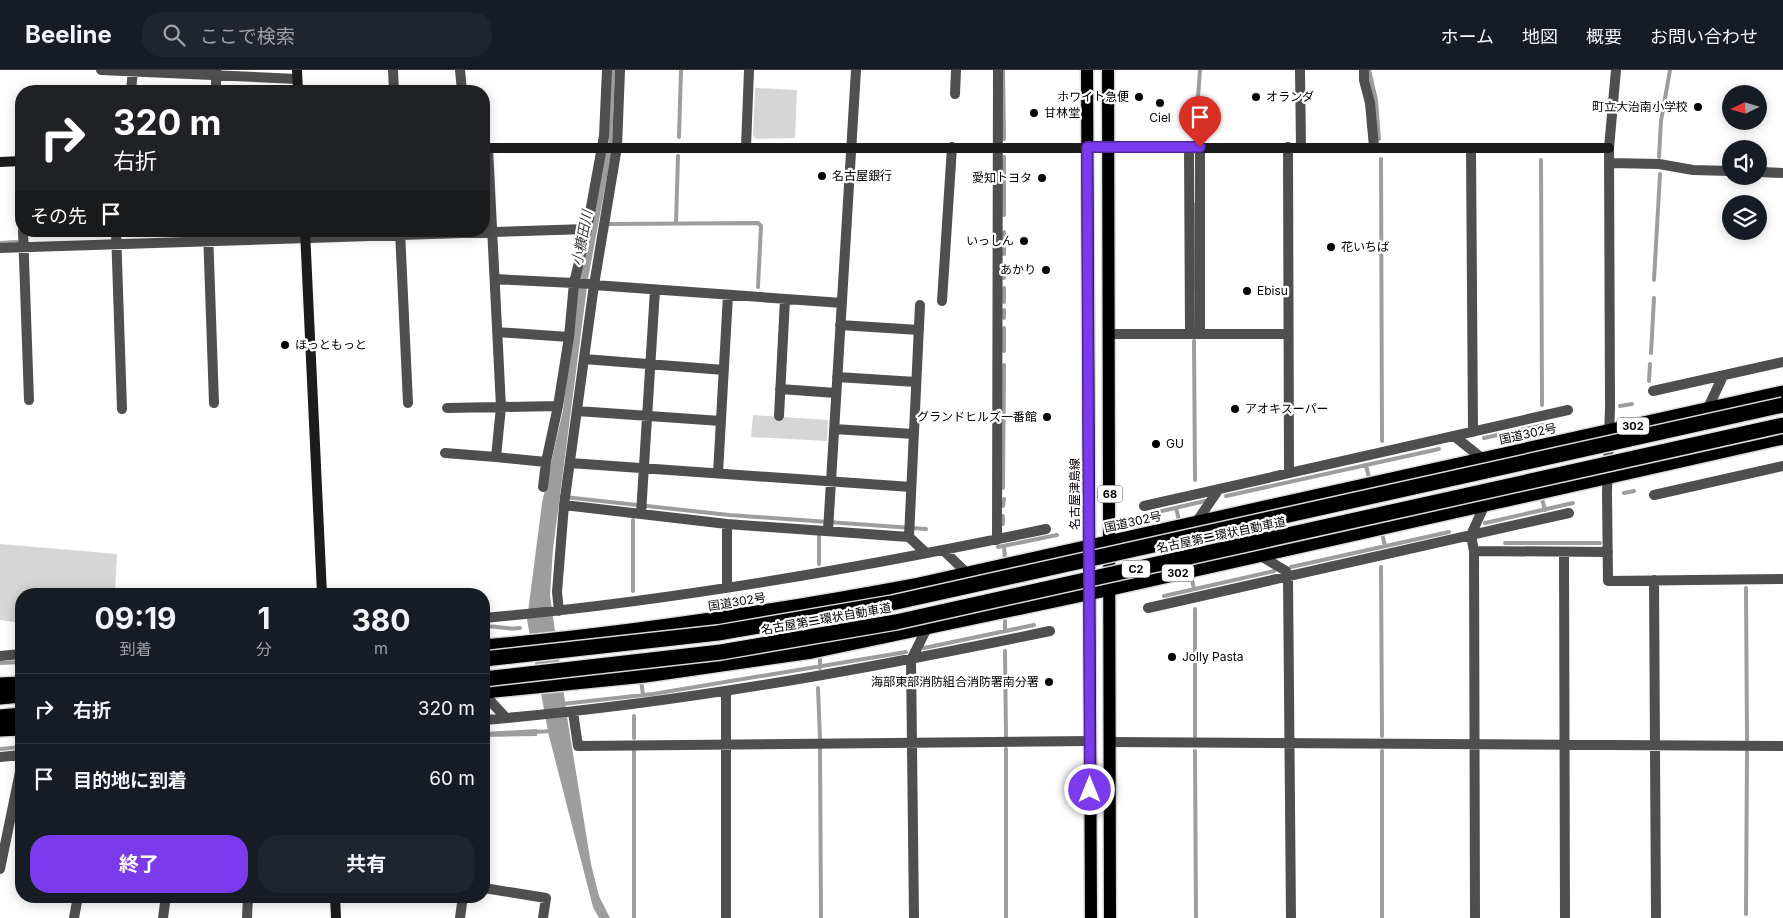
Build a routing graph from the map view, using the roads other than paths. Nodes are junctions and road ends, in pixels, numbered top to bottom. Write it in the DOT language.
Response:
graph roads {
  1 [pos="101,70"];
  2 [pos="133,70"];
  3 [pos="393,70"];
  4 [pos="460,70"];
  5 [pos="607,70"];
  6 [pos="620,70"];
  7 [pos="749,70"];
  8 [pos="856,70"];
  9 [pos="950,70"];
  10 [pos="956,70"];
  11 [pos="998,70"];
  12 [pos="1087,70"];
  13 [pos="1108,70"];
  14 [pos="1300,70"];
  15 [pos="1364,70"];
  16 [pos="1616,70"];
  17 [pos="216,72"];
  18 [pos="297,74"];
  19 [pos="132,85"];
  20 [pos="216,85"];
  21 [pos="394,85"];
  22 [pos="461,85"];
  23 [pos="955,94"];
  24 [pos="610,147"];
  25 [pos="746,147"];
  26 [pos="851,147"];
  27 [pos="952,147"];
  28 [pos="998,147"];
  29 [pos="1087,147"];
  30 [pos="1108,147"];
  31 [pos="1189,147"];
  32 [pos="1200,147"];
  33 [pos="1288,147"];
  34 [pos="1300,147"];
  35 [pos="1374,147"];
  36 [pos="490,148"];
  37 [pos="1471,148"];
  38 [pos="1609,148"];
  39 [pos="15,161"];
  40 [pos="0,162"];
  41 [pos="1609,163"];
  42 [pos="1722,171"];
  43 [pos="1767,172"];
  44 [pos="1783,173"];
  45 [pos="490,204"];
  46 [pos="587,229"];
  47 [pos="492,232"];
  48 [pos="23,237"];
  49 [pos="116,237"];
  50 [pos="197,237"];
  51 [pos="208,237"];
  52 [pos="306,237"];
  53 [pos="400,237"];
  54 [pos="117,244"];
  55 [pos="24,247"];
  56 [pos="0,248"];
  57 [pos="495,279"];
  58 [pos="576,283"];
  59 [pos="592,284"];
  60 [pos="655,290"];
  61 [pos="728,295"];
  62 [pos="785,299"];
  63 [pos="942,301"];
  64 [pos="842,303"];
  65 [pos="920,305"];
  66 [pos="840,325"];
  67 [pos="919,330"];
  68 [pos="497,332"];
  69 [pos="1109,334"];
  70 [pos="1195,334"];
  71 [pos="1288,334"];
  72 [pos="569,337"];
  73 [pos="584,359"];
  74 [pos="1783,362"];
  75 [pos="651,364"];
  76 [pos="724,370"];
  77 [pos="1723,376"];
  78 [pos="837,377"];
  79 [pos="916,382"];
  80 [pos="780,389"];
  81 [pos="1653,391"];
  82 [pos="836,393"];
  83 [pos="1783,393"];
  84 [pos="29,400"];
  85 [pos="214,402"];
  86 [pos="408,403"];
  87 [pos="558,406"];
  88 [pos="1783,406"];
  89 [pos="501,407"];
  90 [pos="447,408"];
  91 [pos="122,409"];
  92 [pos="1568,410"];
  93 [pos="1707,410"];
  94 [pos="577,411"];
  95 [pos="648,416"];
  96 [pos="779,416"];
  97 [pos="721,421"];
  98 [pos="834,429"];
  99 [pos="1609,431"];
  100 [pos="1473,432"];
  101 [pos="914,434"];
  102 [pos="1782,434"];
  103 [pos="1454,436"];
  104 [pos="445,453"];
  105 [pos="496,457"];
  106 [pos="1483,459"];
  107 [pos="546,462"];
  108 [pos="570,463"];
  109 [pos="1783,466"];
  110 [pos="644,468"];
  111 [pos="718,473"];
  112 [pos="1289,473"];
  113 [pos="1607,477"];
  114 [pos="831,481"];
  115 [pos="911,487"];
  116 [pos="542,488"];
  117 [pos="1219,489"];
  118 [pos="1654,494"];
  119 [pos="564,500"];
  120 [pos="1485,504"];
  121 [pos="1144,506"];
  122 [pos="642,508"];
  123 [pos="1569,513"];
  124 [pos="727,524"];
  125 [pos="829,524"];
  126 [pos="1195,524"];
  127 [pos="1046,529"];
  128 [pos="909,534"];
  129 [pos="1471,535"];
  130 [pos="997,540"];
  131 [pos="1111,543"];
  132 [pos="1088,547"];
  133 [pos="1474,550"];
  134 [pos="944,552"];
  135 [pos="1564,552"];
  136 [pos="1608,552"];
  137 [pos="926,553"];
  138 [pos="1259,555"];
  139 [pos="969,574"];
  140 [pos="1288,577"];
  141 [pos="1783,579"];
  142 [pos="1654,580"];
  143 [pos="322,588"];
  144 [pos="727,588"];
  145 [pos="1111,588"];
  146 [pos="1089,592"];
  147 [pos="1148,608"];
  148 [pos="556,611"];
  149 [pos="490,617"];
  150 [pos="927,628"];
  151 [pos="1050,631"];
  152 [pos="490,646"];
  153 [pos="15,655"];
  154 [pos="0,656"];
  155 [pos="490,658"];
  156 [pos="911,660"];
  157 [pos="490,678"];
  158 [pos="15,684"];
  159 [pos="0,685"];
  160 [pos="490,691"];
  161 [pos="726,692"];
  162 [pos="15,696"];
  163 [pos="0,697"];
  164 [pos="490,699"];
  165 [pos="573,712"];
  166 [pos="15,716"];
  167 [pos="0,717"];
  168 [pos="506,718"];
  169 [pos="490,719"];
  170 [pos="15,728"];
  171 [pos="0,729"];
  172 [pos="1090,741"];
  173 [pos="1110,742"];
  174 [pos="727,744"];
  175 [pos="914,744"];
  176 [pos="1290,744"];
  177 [pos="1475,745"];
  178 [pos="1565,745"];
  179 [pos="1654,746"];
  180 [pos="1783,746"];
  181 [pos="15,755"];
  182 [pos="0,756"];
  183 [pos="15,792"];
  184 [pos="0,869"];
  185 [pos="490,889"];
  186 [pos="77,903"];
  187 [pos="165,903"];
  188 [pos="248,903"];
  189 [pos="335,903"];
  190 [pos="462,903"];
  191 [pos="1656,917"];
  192 [pos="74,918"];
  193 [pos="163,918"];
  194 [pos="247,918"];
  195 [pos="336,918"];
  196 [pos="460,918"];
  197 [pos="543,918"];
  198 [pos="726,918"];
  199 [pos="914,918"];
  200 [pos="1091,918"];
  201 [pos="1110,918"];
  202 [pos="1291,918"];
  203 [pos="1475,918"];
  204 [pos="1565,918"];
  1 -- 2 [label="street"];
  2 -- 17 [label="street"];
  2 -- 19 [label="street"];
  3 -- 21 [label="street"];
  4 -- 22 [label="street"];
  5 -- 24 [label="street"];
  6 -- 24 [label="street"];
  7 -- 25 [label="street"];
  8 -- 26 [label="street"];
  9 -- 10 [label="street"];
  10 -- 23 [label="street"];
  11 -- 28 [label="street"];
  12 -- 29 [label="main road, 名古屋津島線 / 68"];
  13 -- 30 [label="main road, 68"];
  14 -- 34 [label="street"];
  15 -- 35 [label="street"];
  16 -- 38 [label="street"];
  17 -- 18 [label="street"];
  17 -- 20 [label="street"];
  24 -- 25 [label="street"];
  24 -- 36 [label="street"];
  24 -- 46 [label="street"];
  24 -- 59 [label="street"];
  25 -- 26 [label="street"];
  26 -- 27 [label="street"];
  26 -- 64 [label="street"];
  27 -- 28 [label="street"];
  27 -- 63 [label="street"];
  28 -- 29 [label="street"];
  28 -- 130 [label="street"];
  29 -- 30 [label="street"];
  29 -- 132 [label="main road, 名古屋津島線 / 68"];
  30 -- 31 [label="street"];
  30 -- 69 [label="main road, 68"];
  31 -- 32 [label="street"];
  31 -- 70 [label="street"];
  32 -- 33 [label="street"];
  32 -- 70 [label="street"];
  33 -- 34 [label="street"];
  33 -- 71 [label="street"];
  34 -- 35 [label="street"];
  35 -- 37 [label="street"];
  37 -- 38 [label="street"];
  37 -- 100 [label="street"];
  38 -- 41 [label="street"];
  39 -- 40 [label="street"];
  41 -- 42 [label="street"];
  41 -- 99 [label="street"];
  43 -- 44 [label="street"];
  45 -- 47 [label="street"];
  46 -- 47 [label="street"];
  46 -- 58 [label="street"];
  47 -- 57 [label="street"];
  48 -- 55 [label="street"];
  49 -- 54 [label="street"];
  50 -- 54 [label="street"];
  51 -- 85 [label="street"];
  52 -- 143 [label="street"];
  53 -- 86 [label="street"];
  54 -- 55 [label="street"];
  54 -- 91 [label="street"];
  55 -- 56 [label="street"];
  55 -- 84 [label="street"];
  57 -- 58 [label="street"];
  57 -- 68 [label="street"];
  58 -- 59 [label="street"];
  58 -- 72 [label="street"];
  59 -- 60 [label="street"];
  59 -- 73 [label="street"];
  60 -- 61 [label="street"];
  60 -- 75 [label="street"];
  61 -- 62 [label="street"];
  61 -- 76 [label="street"];
  62 -- 64 [label="street"];
  62 -- 80 [label="street"];
  64 -- 66 [label="street"];
  65 -- 67 [label="street"];
  66 -- 67 [label="street"];
  66 -- 78 [label="street"];
  67 -- 79 [label="street"];
  68 -- 72 [label="street"];
  68 -- 89 [label="street"];
  69 -- 70 [label="street"];
  69 -- 131 [label="main road, 68"];
  70 -- 71 [label="street"];
  71 -- 112 [label="street"];
  72 -- 87 [label="street"];
  73 -- 75 [label="street"];
  73 -- 94 [label="street"];
  74 -- 77 [label="street"];
  75 -- 76 [label="street"];
  75 -- 95 [label="street"];
  76 -- 97 [label="street"];
  77 -- 81 [label="street"];
  77 -- 93 [label="street"];
  78 -- 79 [label="street"];
  78 -- 82 [label="street"];
  79 -- 101 [label="street"];
  80 -- 82 [label="street"];
  80 -- 96 [label="street"];
  82 -- 98 [label="street"];
  83 -- 93 [label="highway, 国道302号 / 302"];
  87 -- 89 [label="street"];
  87 -- 107 [label="street"];
  88 -- 155 [label="highway, 名古屋第二環状自動車道 / C2, bridge"];
  89 -- 90 [label="street"];
  89 -- 105 [label="street"];
  92 -- 100 [label="street"];
  93 -- 99 [label="highway, 国道302号 / 302"];
  94 -- 95 [label="street"];
  94 -- 108 [label="street"];
  95 -- 97 [label="street"];
  95 -- 110 [label="street"];
  97 -- 111 [label="street"];
  98 -- 101 [label="street"];
  98 -- 114 [label="street"];
  99 -- 106 [label="highway, 国道302号 / 302"];
  99 -- 113 [label="street"];
  100 -- 103 [label="street"];
  101 -- 115 [label="street"];
  102 -- 113 [label="highway, 302"];
  102 -- 157 [label="highway, 名古屋第二環状自動車道 / C2, bridge"];
  103 -- 106 [label="street"];
  103 -- 112 [label="street"];
  104 -- 105 [label="street"];
  105 -- 107 [label="street"];
  106 -- 126 [label="highway, 国道302号 / 302"];
  107 -- 116 [label="street"];
  108 -- 110 [label="street"];
  108 -- 119 [label="street"];
  109 -- 118 [label="street"];
  110 -- 111 [label="street"];
  110 -- 122 [label="street"];
  111 -- 114 [label="street"];
  112 -- 117 [label="street"];
  113 -- 120 [label="highway, 302"];
  113 -- 136 [label="street"];
  114 -- 115 [label="street"];
  114 -- 125 [label="street"];
  115 -- 128 [label="street"];
  117 -- 121 [label="street"];
  117 -- 126 [label="street"];
  119 -- 122 [label="street"];
  119 -- 148 [label="street"];
  120 -- 129 [label="street"];
  120 -- 138 [label="highway, 302"];
  122 -- 124 [label="street"];
  123 -- 129 [label="street"];
  124 -- 125 [label="street"];
  124 -- 144 [label="street"];
  125 -- 128 [label="street"];
  126 -- 131 [label="highway, 国道302号 / 302"];
  127 -- 130 [label="street"];
  128 -- 137 [label="street"];
  129 -- 133 [label="street"];
  129 -- 140 [label="street"];
  130 -- 134 [label="street"];
  131 -- 132 [label="highway, 国道302号 / 302"];
  131 -- 145 [label="main road, 68"];
  132 -- 139 [label="highway, 国道302号 / 302"];
  132 -- 146 [label="main road, 名古屋津島線 / 68"];
  133 -- 135 [label="street"];
  133 -- 177 [label="street"];
  134 -- 137 [label="street"];
  134 -- 139 [label="street"];
  135 -- 136 [label="street"];
  135 -- 178 [label="street"];
  136 -- 142 [label="street"];
  137 -- 144 [label="street"];
  138 -- 140 [label="street"];
  138 -- 145 [label="highway, 302"];
  139 -- 152 [label="highway, 国道302号 / 302"];
  140 -- 147 [label="street"];
  140 -- 176 [label="street"];
  141 -- 142 [label="street"];
  142 -- 179 [label="street"];
  144 -- 148 [label="street"];
  145 -- 146 [label="highway, 302"];
  145 -- 173 [label="main road, 68"];
  146 -- 150 [label="highway, 302"];
  146 -- 172 [label="main road, 名古屋津島線 / 68"];
  148 -- 149 [label="street"];
  150 -- 156 [label="street"];
  150 -- 160 [label="highway, 302"];
  151 -- 156 [label="street"];
  153 -- 154 [label="street"];
  156 -- 161 [label="street"];
  156 -- 175 [label="street"];
  158 -- 159 [label="highway"];
  161 -- 165 [label="street"];
  161 -- 174 [label="street"];
  162 -- 163 [label="highway"];
  164 -- 168 [label="street"];
  165 -- 168 [label="street"];
  165 -- 174 [label="street"];
  166 -- 167 [label="highway"];
  168 -- 169 [label="street"];
  170 -- 171 [label="highway"];
  172 -- 175 [label="street"];
  172 -- 200 [label="main road, 名古屋津島線 / 68"];
  173 -- 176 [label="street"];
  173 -- 201 [label="main road, 68"];
  174 -- 175 [label="street"];
  174 -- 198 [label="street"];
  175 -- 199 [label="street"];
  176 -- 177 [label="street"];
  176 -- 202 [label="street"];
  177 -- 178 [label="street"];
  177 -- 203 [label="street"];
  178 -- 179 [label="street"];
  178 -- 204 [label="street"];
  179 -- 180 [label="street"];
  179 -- 191 [label="street"];
  181 -- 182 [label="street"];
  183 -- 184 [label="street"];
  185 -- 197 [label="street"];
  186 -- 192 [label="street"];
  187 -- 193 [label="street"];
  188 -- 194 [label="street"];
  189 -- 195 [label="street"];
  190 -- 196 [label="street"];
}
